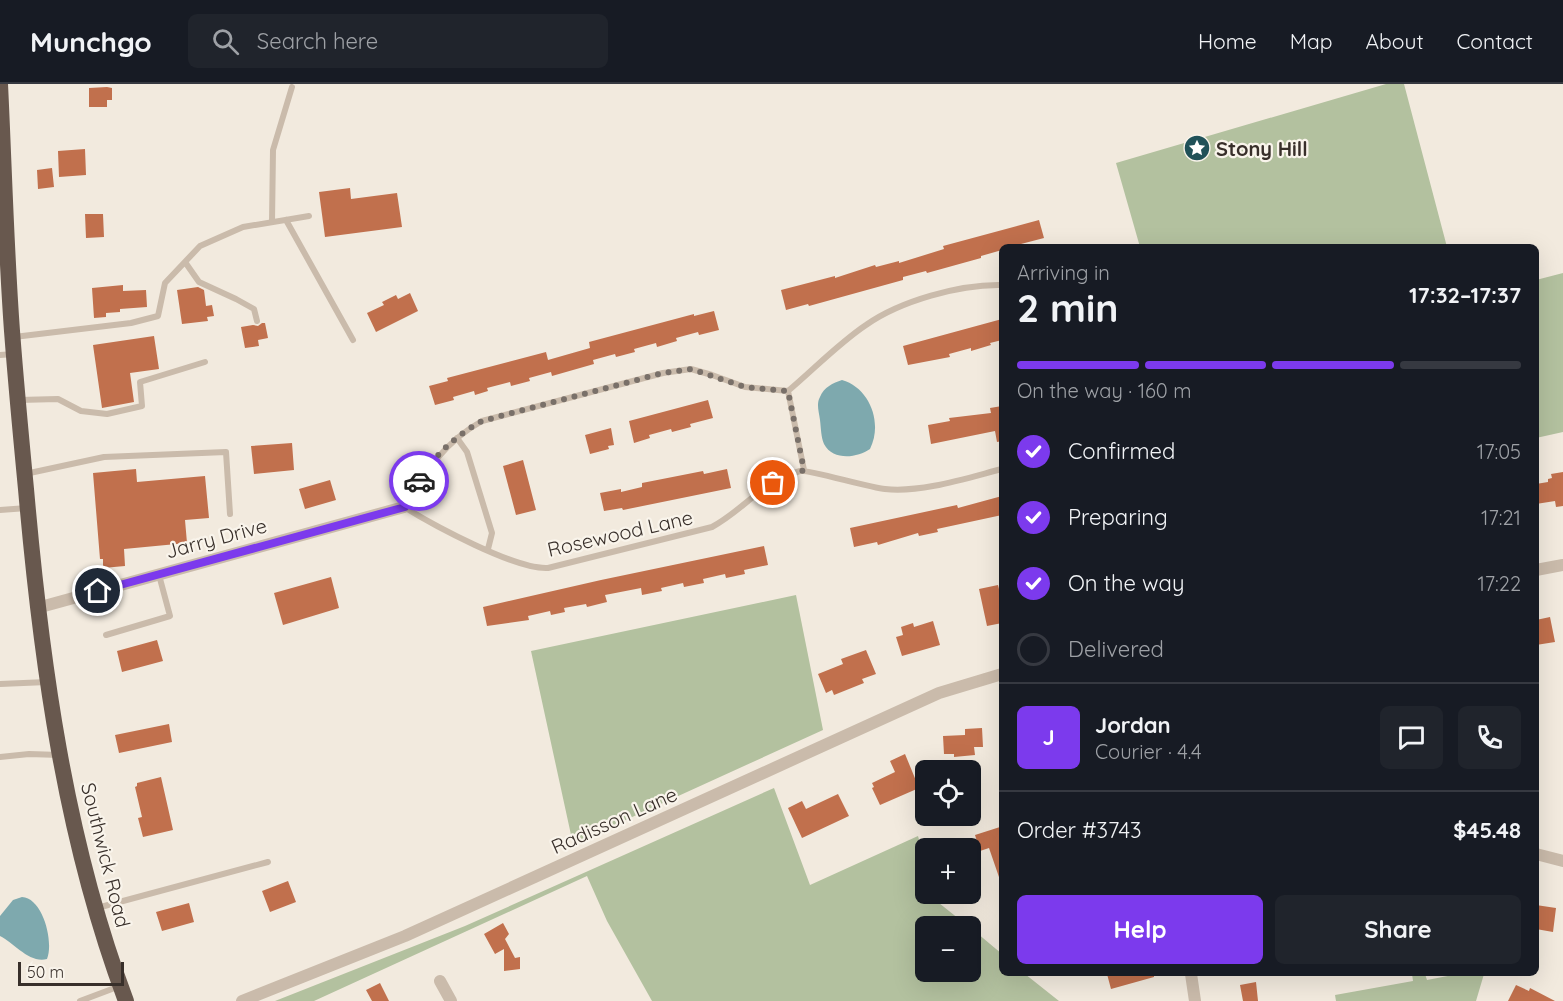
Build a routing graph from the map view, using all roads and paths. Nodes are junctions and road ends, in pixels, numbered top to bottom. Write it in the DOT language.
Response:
graph roads {
  1 [pos="0,84"];
  2 [pos="292,87"];
  3 [pos="309,216"];
  4 [pos="286,220"];
  5 [pos="272,222"];
  6 [pos="185,262"];
  7 [pos="999,285"];
  8 [pos="257,321"];
  9 [pos="13,337"];
  10 [pos="353,340"];
  11 [pos="7,355"];
  12 [pos="204,362"];
  13 [pos="788,391"];
  14 [pos="18,400"];
  15 [pos="457,438"];
  16 [pos="804,470"];
  17 [pos="999,470"];
  18 [pos="25,474"];
  19 [pos="405,507"];
  20 [pos="28,508"];
  21 [pos="0,510"];
  22 [pos="230,514"];
  23 [pos="488,549"];
  24 [pos="1563,565"];
  25 [pos="1539,569"];
  26 [pos="159,574"];
  27 [pos="37,608"];
  28 [pos="106,635"];
  29 [pos="999,675"];
  30 [pos="47,682"];
  31 [pos="0,684"];
  32 [pos="60,755"];
  33 [pos="0,757"];
  34 [pos="1539,855"];
  35 [pos="1563,861"];
  36 [pos="268,862"];
  37 [pos="97,908"];
  38 [pos="1191,976"];
  39 [pos="440,981"];
  40 [pos="123,993"];
  41 [pos="80,1001"];
  42 [pos="242,1001"];
  43 [pos="452,1001"];
  44 [pos="1195,1001"];
  1 -- 9 [label="highway, Southwick Road"];
  2 -- 5 [label="lane"];
  3 -- 4 [label="lane"];
  4 -- 5 [label="lane"];
  4 -- 10 [label="lane"];
  5 -- 6 [label="lane"];
  6 -- 8 [label="lane"];
  6 -- 9 [label="lane"];
  7 -- 13 [label="lane"];
  9 -- 11 [label="highway, Southwick Road"];
  11 -- 14 [label="highway, Southwick Road"];
  12 -- 14 [label="lane"];
  13 -- 15 [label="lane"];
  13 -- 16 [label="lane"];
  14 -- 18 [label="highway, Southwick Road"];
  15 -- 19 [label="lane"];
  15 -- 23 [label="lane"];
  16 -- 17 [label="lane"];
  16 -- 23 [label="lane, Rosewood Lane"];
  18 -- 20 [label="highway, Southwick Road"];
  18 -- 22 [label="lane"];
  19 -- 23 [label="lane, Rosewood Lane"];
  19 -- 26 [label="street, Jarry Drive"];
  20 -- 21 [label="lane"];
  20 -- 27 [label="highway, Southwick Road"];
  24 -- 25 [label="street"];
  26 -- 27 [label="street, Jarry Drive"];
  26 -- 28 [label="lane"];
  27 -- 30 [label="highway, Southwick Road"];
  29 -- 42 [label="street, Radisson Lane"];
  30 -- 31 [label="lane"];
  30 -- 32 [label="highway, Southwick Road"];
  32 -- 33 [label="lane"];
  32 -- 37 [label="highway, Southwick Road"];
  34 -- 35 [label="street"];
  36 -- 37 [label="lane"];
  37 -- 40 [label="highway, Southwick Road"];
  38 -- 44 [label="street"];
  39 -- 43 [label="street"];
  40 -- 41 [label="lane"];
}
